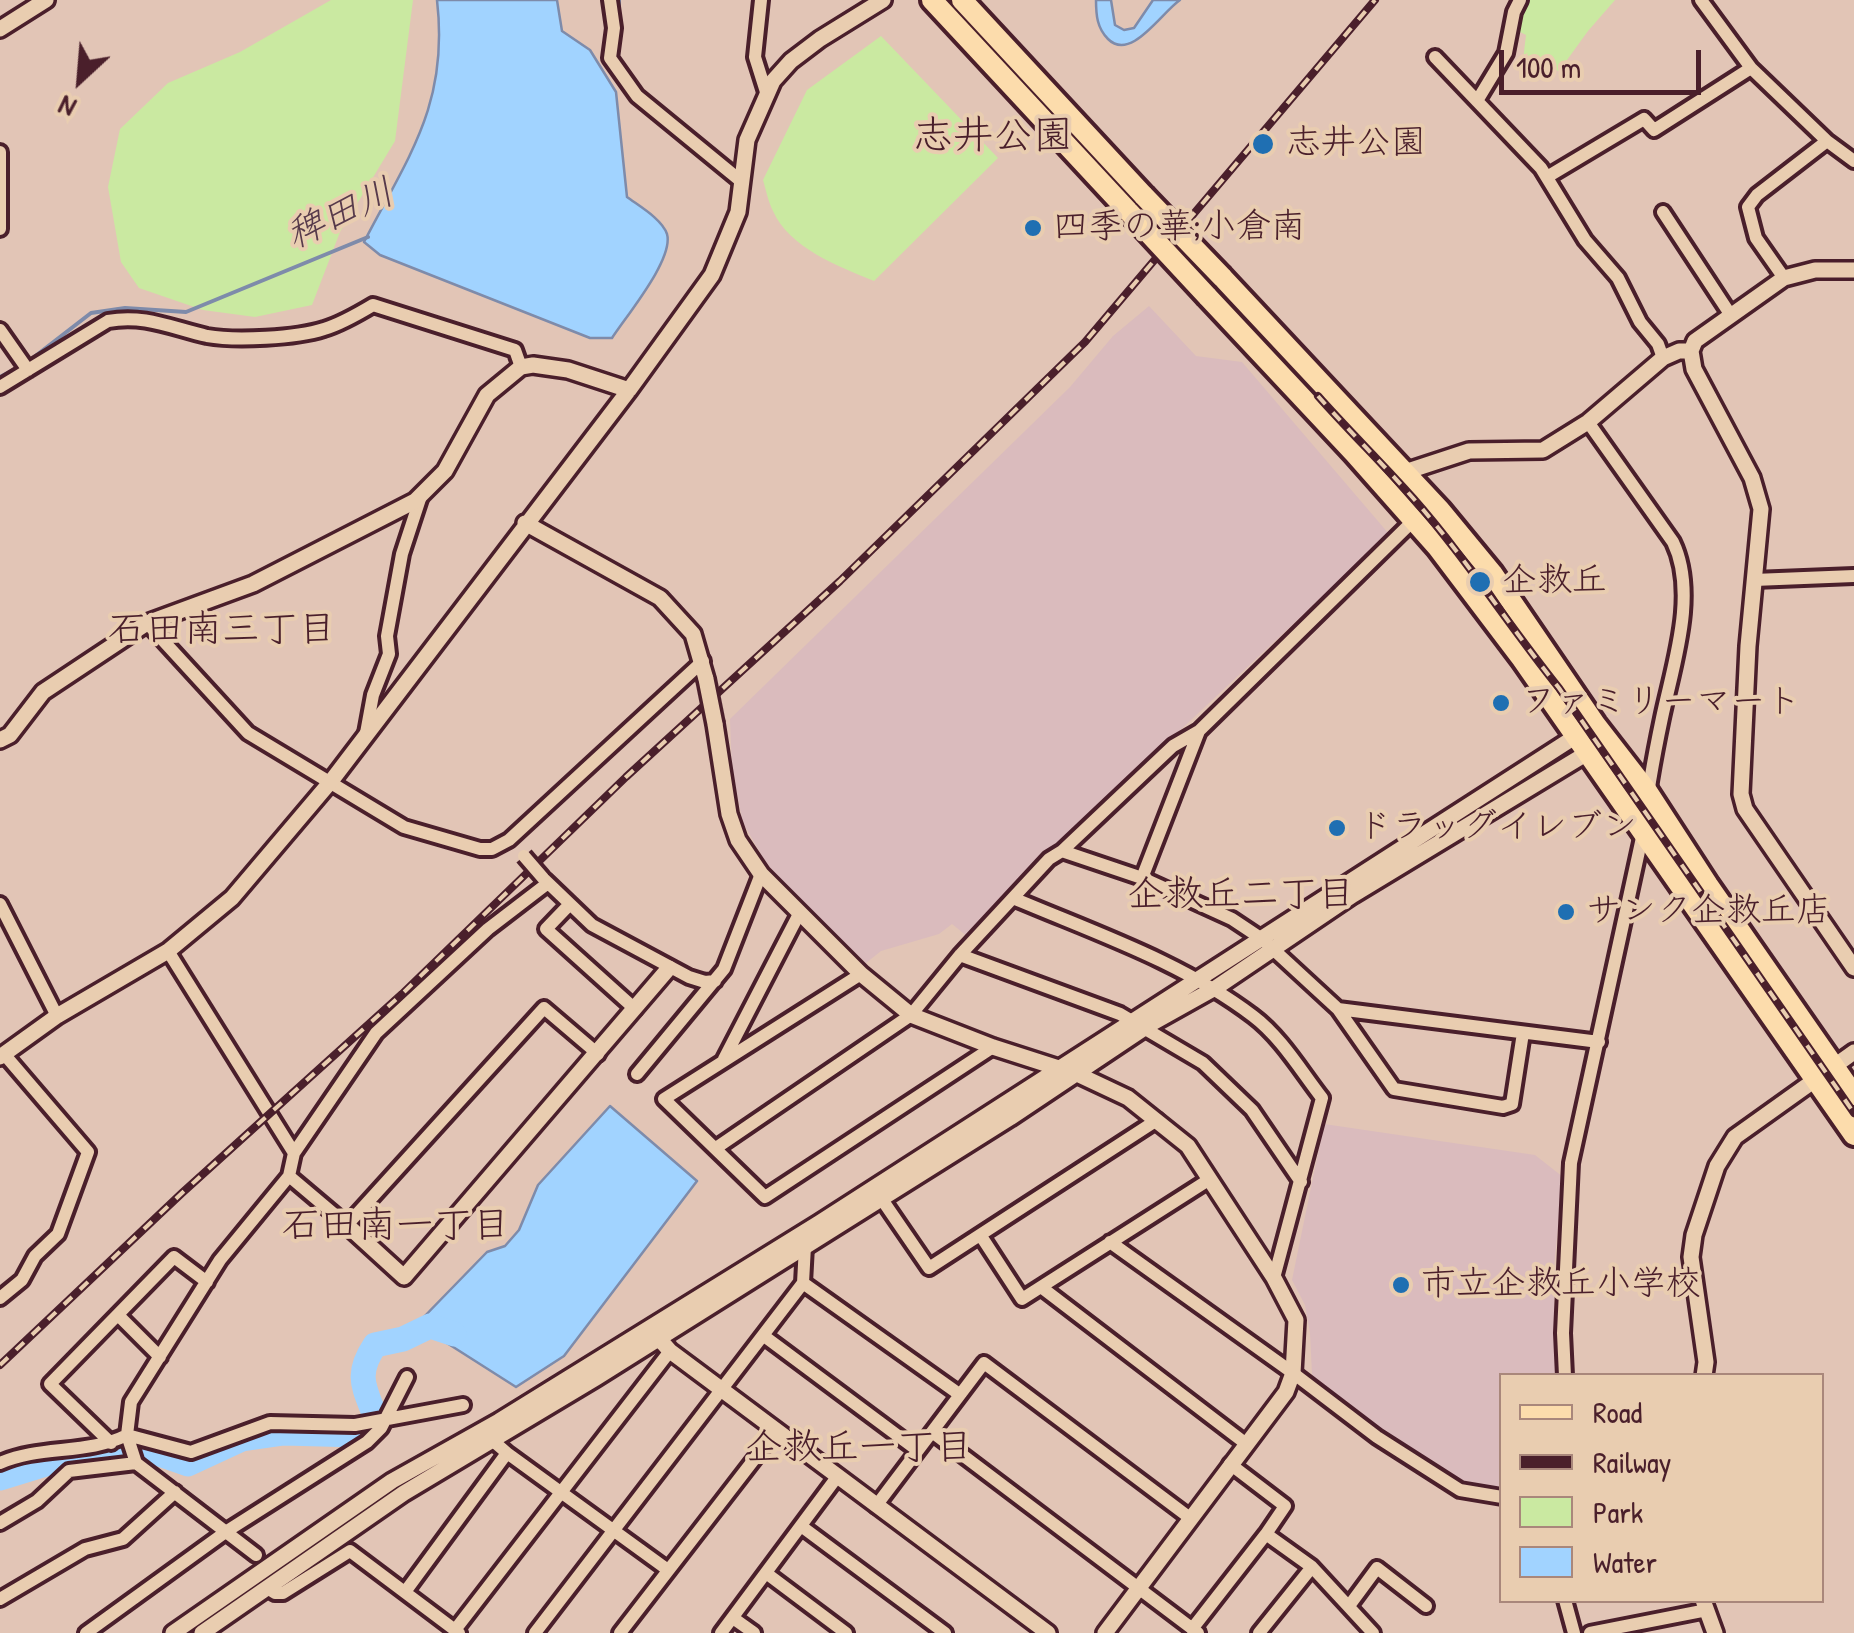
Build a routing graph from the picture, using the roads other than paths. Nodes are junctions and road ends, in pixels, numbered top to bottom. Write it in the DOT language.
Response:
graph roads {
  1 [pos="46,0"];
  2 [pos="610,0"];
  3 [pos="761,0"];
  4 [pos="883,0"];
  5 [pos="932,0"];
  6 [pos="962,0"];
  7 [pos="1520,0"];
  8 [pos="1700,0"];
  9 [pos="0,28"];
  10 [pos="1435,57"];
  11 [pos="1751,68"];
  12 [pos="766,92"];
  13 [pos="1477,101"];
  14 [pos="1827,141"];
  15 [pos="0,152"];
  16 [pos="1854,161"];
  17 [pos="1,174"];
  18 [pos="1547,177"];
  19 [pos="742,182"];
  20 [pos="1136,204"];
  21 [pos="1663,212"];
  22 [pos="0,230"];
  23 [pos="1854,270"];
  24 [pos="1784,278"];
  25 [pos="1730,314"];
  26 [pos="0,330"];
  27 [pos="1692,351"];
  28 [pos="1664,358"];
  29 [pos="521,367"];
  30 [pos="28,370"];
  31 [pos="0,388"];
  32 [pos="629,390"];
  33 [pos="1588,422"];
  34 [pos="1405,472"];
  35 [pos="421,495"];
  36 [pos="1414,520"];
  37 [pos="525,523"];
  38 [pos="1854,576"];
  39 [pos="1754,580"];
  40 [pos="147,623"];
  41 [pos="703,661"];
  42 [pos="1199,730"];
  43 [pos="1601,732"];
  44 [pos="365,736"];
  45 [pos="0,740"];
  46 [pos="1580,745"];
  47 [pos="332,780"];
  48 [pos="1647,792"];
  49 [pos="1642,833"];
  50 [pos="510,840"];
  51 [pos="1062,852"];
  52 [pos="761,874"];
  53 [pos="1142,878"];
  54 [pos="545,880"];
  55 [pos="1013,898"];
  56 [pos="0,904"];
  57 [pos="570,904"];
  58 [pos="799,914"];
  59 [pos="1268,943"];
  60 [pos="168,951"];
  61 [pos="960,955"];
  62 [pos="669,968"];
  63 [pos="1854,968"];
  64 [pos="861,974"];
  65 [pos="715,980"];
  66 [pos="1206,985"];
  67 [pos="635,1009"];
  68 [pos="1338,1009"];
  69 [pos="911,1014"];
  70 [pos="57,1016"];
  71 [pos="1137,1024"];
  72 [pos="1523,1033"];
  73 [pos="1598,1042"];
  74 [pos="993,1047"];
  75 [pos="1854,1052"];
  76 [pos="598,1054"];
  77 [pos="2,1056"];
  78 [pos="723,1061"];
  79 [pos="1834,1066"];
  80 [pos="1060,1070"];
  81 [pos="637,1074"];
  82 [pos="1077,1074"];
  83 [pos="1816,1081"];
  84 [pos="1854,1094"];
  85 [pos="1157,1120"];
  86 [pos="1854,1135"];
  87 [pos="716,1148"];
  88 [pos="294,1154"];
  89 [pos="289,1176"];
  90 [pos="1210,1180"];
  91 [pos="1301,1182"];
  92 [pos="881,1198"];
  93 [pos="347,1225"];
  94 [pos="981,1236"];
  95 [pos="1110,1242"];
  96 [pos="805,1246"];
  97 [pos="1274,1278"];
  98 [pos="206,1282"];
  99 [pos="803,1282"];
  100 [pos="1041,1287"];
  101 [pos="0,1298"];
  102 [pos="118,1314"];
  103 [pos="764,1336"];
  104 [pos="659,1338"];
  105 [pos="160,1356"];
  106 [pos="1294,1373"];
  107 [pos="1564,1373"];
  108 [pos="1704,1373"];
  109 [pos="407,1377"];
  110 [pos="721,1390"];
  111 [pos="959,1394"];
  112 [pos="463,1405"];
  113 [pos="384,1422"];
  114 [pos="776,1431"];
  115 [pos="932,1432"];
  116 [pos="127,1436"];
  117 [pos="492,1440"];
  118 [pos="1245,1443"];
  119 [pos="111,1444"];
  120 [pos="82,1450"];
  121 [pos="917,1450"];
  122 [pos="507,1454"];
  123 [pos="0,1463"];
  124 [pos="136,1463"];
  125 [pos="1230,1464"];
  126 [pos="69,1470"];
  127 [pos="837,1477"];
  128 [pos="175,1492"];
  129 [pos="560,1493"];
  130 [pos="1499,1496"];
  131 [pos="876,1506"];
  132 [pos="1190,1518"];
  133 [pos="0,1523"];
  134 [pos="800,1526"];
  135 [pos="227,1531"];
  136 [pos="613,1531"];
  137 [pos="1266,1534"];
  138 [pos="256,1555"];
  139 [pos="1312,1567"];
  140 [pos="668,1570"];
  141 [pos="766,1573"];
  142 [pos="268,1588"];
  143 [pos="1138,1588"];
  144 [pos="404,1592"];
  145 [pos="0,1600"];
  146 [pos="1566,1603"];
  147 [pos="1705,1605"];
  148 [pos="1349,1606"];
  149 [pos="1426,1606"];
  150 [pos="733,1618"];
  151 [pos="94,1630"];
  152 [pos="1195,1631"];
  153 [pos="457,1632"];
  154 [pos="173,1633"];
  155 [pos="202,1633"];
  156 [pos="535,1633"];
  157 [pos="620,1633"];
  158 [pos="721,1633"];
  159 [pos="754,1633"];
  160 [pos="846,1633"];
  161 [pos="945,1633"];
  162 [pos="1048,1633"];
  163 [pos="1104,1633"];
  164 [pos="1259,1633"];
  165 [pos="1373,1633"];
  166 [pos="1574,1633"];
  167 [pos="1590,1633"];
  168 [pos="1715,1633"];
  1 -- 9 [label="street"];
  2 -- 19 [label="street"];
  3 -- 12 [label="street"];
  4 -- 12 [label="street"];
  5 -- 20 [label="main road"];
  6 -- 20 [label="main road"];
  7 -- 13 [label="street"];
  8 -- 11 [label="street"];
  10 -- 13 [label="street"];
  11 -- 14 [label="street"];
  11 -- 18 [label="street"];
  12 -- 19 [label="street"];
  13 -- 18 [label="street"];
  14 -- 16 [label="street"];
  14 -- 24 [label="street"];
  15 -- 17 [label="street"];
  17 -- 22 [label="street"];
  18 -- 28 [label="street"];
  19 -- 32 [label="street"];
  20 -- 34 [label="main road, bridge"];
  20 -- 36 [label="main road, bridge"];
  21 -- 25 [label="street"];
  23 -- 24 [label="street"];
  24 -- 25 [label="street"];
  25 -- 27 [label="street"];
  26 -- 30 [label="street"];
  27 -- 28 [label="street"];
  27 -- 39 [label="street"];
  28 -- 33 [label="street"];
  29 -- 30 [label="street"];
  29 -- 32 [label="street"];
  29 -- 35 [label="street"];
  30 -- 31 [label="street"];
  32 -- 37 [label="street"];
  33 -- 34 [label="street"];
  33 -- 48 [label="street"];
  34 -- 43 [label="main road"];
  35 -- 40 [label="street"];
  35 -- 44 [label="street"];
  36 -- 42 [label="street"];
  36 -- 46 [label="main road"];
  37 -- 41 [label="street"];
  37 -- 44 [label="street"];
  38 -- 39 [label="street"];
  39 -- 63 [label="street"];
  40 -- 45 [label="street"];
  40 -- 47 [label="street"];
  41 -- 50 [label="street"];
  41 -- 52 [label="street, bridge"];
  42 -- 51 [label="street"];
  42 -- 53 [label="street"];
  43 -- 46 [label="street"];
  43 -- 48 [label="main road"];
  44 -- 47 [label="street"];
  46 -- 49 [label="main road"];
  46 -- 59 [label="street"];
  47 -- 50 [label="street"];
  47 -- 60 [label="street"];
  48 -- 49 [label="street"];
  48 -- 79 [label="main road"];
  49 -- 73 [label="street"];
  49 -- 83 [label="main road"];
  50 -- 54 [label="street, bridge"];
  51 -- 53 [label="street"];
  51 -- 55 [label="street"];
  52 -- 58 [label="street"];
  52 -- 65 [label="street"];
  53 -- 59 [label="street"];
  54 -- 57 [label="street"];
  54 -- 88 [label="street"];
  55 -- 61 [label="street"];
  55 -- 66 [label="street"];
  56 -- 70 [label="street"];
  57 -- 62 [label="street"];
  57 -- 67 [label="street"];
  58 -- 64 [label="street"];
  58 -- 78 [label="street"];
  59 -- 66 [label="street"];
  59 -- 68 [label="street"];
  60 -- 70 [label="street"];
  60 -- 88 [label="street"];
  61 -- 69 [label="street"];
  61 -- 71 [label="street"];
  62 -- 65 [label="street"];
  62 -- 67 [label="street"];
  64 -- 69 [label="street"];
  64 -- 78 [label="street"];
  65 -- 81 [label="street"];
  66 -- 71 [label="street"];
  66 -- 91 [label="street"];
  67 -- 76 [label="street"];
  68 -- 72 [label="street"];
  68 -- 72 [label="street"];
  69 -- 74 [label="street"];
  69 -- 87 [label="street"];
  70 -- 77 [label="street"];
  71 -- 80 [label="street"];
  71 -- 82 [label="street"];
  71 -- 91 [label="street"];
  72 -- 73 [label="street"];
  73 -- 107 [label="street"];
  74 -- 80 [label="street"];
  74 -- 87 [label="street"];
  75 -- 79 [label="street"];
  76 -- 93 [label="street"];
  76 -- 93 [label="street"];
  77 -- 101 [label="street"];
  78 -- 87 [label="street"];
  79 -- 83 [label="street"];
  79 -- 84 [label="main road"];
  80 -- 82 [label="street"];
  80 -- 104 [label="street"];
  82 -- 85 [label="street"];
  82 -- 92 [label="street"];
  83 -- 86 [label="main road"];
  83 -- 108 [label="street"];
  85 -- 90 [label="street"];
  85 -- 94 [label="street"];
  88 -- 89 [label="street"];
  89 -- 93 [label="street"];
  89 -- 98 [label="street"];
  90 -- 95 [label="street"];
  90 -- 97 [label="street"];
  91 -- 97 [label="street"];
  92 -- 94 [label="street"];
  92 -- 96 [label="street"];
  94 -- 100 [label="street"];
  95 -- 100 [label="street"];
  95 -- 106 [label="street"];
  96 -- 99 [label="street"];
  96 -- 104 [label="street"];
  97 -- 106 [label="street"];
  98 -- 102 [label="street"];
  98 -- 105 [label="street"];
  99 -- 103 [label="street"];
  99 -- 111 [label="street"];
  100 -- 118 [label="street"];
  102 -- 105 [label="street"];
  102 -- 119 [label="street"];
  103 -- 110 [label="street"];
  103 -- 121 [label="street"];
  104 -- 110 [label="street"];
  104 -- 117 [label="street"];
  104 -- 129 [label="street"];
  104 -- 154 [label="street"];
  105 -- 116 [label="street"];
  106 -- 118 [label="street"];
  106 -- 130 [label="street"];
  109 -- 113 [label="street"];
  110 -- 114 [label="street"];
  110 -- 136 [label="street"];
  111 -- 115 [label="street"];
  111 -- 132 [label="street"];
  112 -- 113 [label="street"];
  113 -- 116 [label="street"];
  113 -- 135 [label="street"];
  114 -- 127 [label="street"];
  114 -- 140 [label="street"];
  115 -- 121 [label="street"];
  115 -- 143 [label="street"];
  116 -- 119 [label="street"];
  116 -- 124 [label="street"];
  117 -- 122 [label="street"];
  117 -- 142 [label="street"];
  118 -- 125 [label="street"];
  119 -- 120 [label="street"];
  120 -- 123 [label="street"];
  120 -- 126 [label="street"];
  121 -- 131 [label="street"];
  122 -- 129 [label="street"];
  122 -- 144 [label="street"];
  124 -- 126 [label="street"];
  124 -- 128 [label="street"];
  125 -- 132 [label="street"];
  125 -- 137 [label="street"];
  126 -- 133 [label="street"];
  127 -- 131 [label="street"];
  127 -- 134 [label="street"];
  128 -- 135 [label="street"];
  128 -- 145 [label="street"];
  129 -- 136 [label="street"];
  129 -- 153 [label="street"];
  131 -- 162 [label="street"];
  132 -- 143 [label="street"];
  134 -- 141 [label="street"];
  134 -- 161 [label="street"];
  135 -- 138 [label="street"];
  135 -- 151 [label="street"];
  136 -- 140 [label="street"];
  136 -- 156 [label="street"];
  137 -- 139 [label="street"];
  137 -- 152 [label="street"];
  139 -- 148 [label="street"];
  139 -- 164 [label="street"];
  140 -- 157 [label="street"];
  141 -- 150 [label="street"];
  141 -- 160 [label="street"];
  142 -- 144 [label="street"];
  142 -- 155 [label="street"];
  143 -- 152 [label="street"];
  143 -- 163 [label="street"];
  144 -- 153 [label="street"];
  146 -- 166 [label="street"];
  147 -- 167 [label="street"];
  147 -- 168 [label="street"];
  148 -- 149 [label="street"];
  148 -- 165 [label="street"];
  150 -- 158 [label="street"];
  150 -- 159 [label="street"];
}
